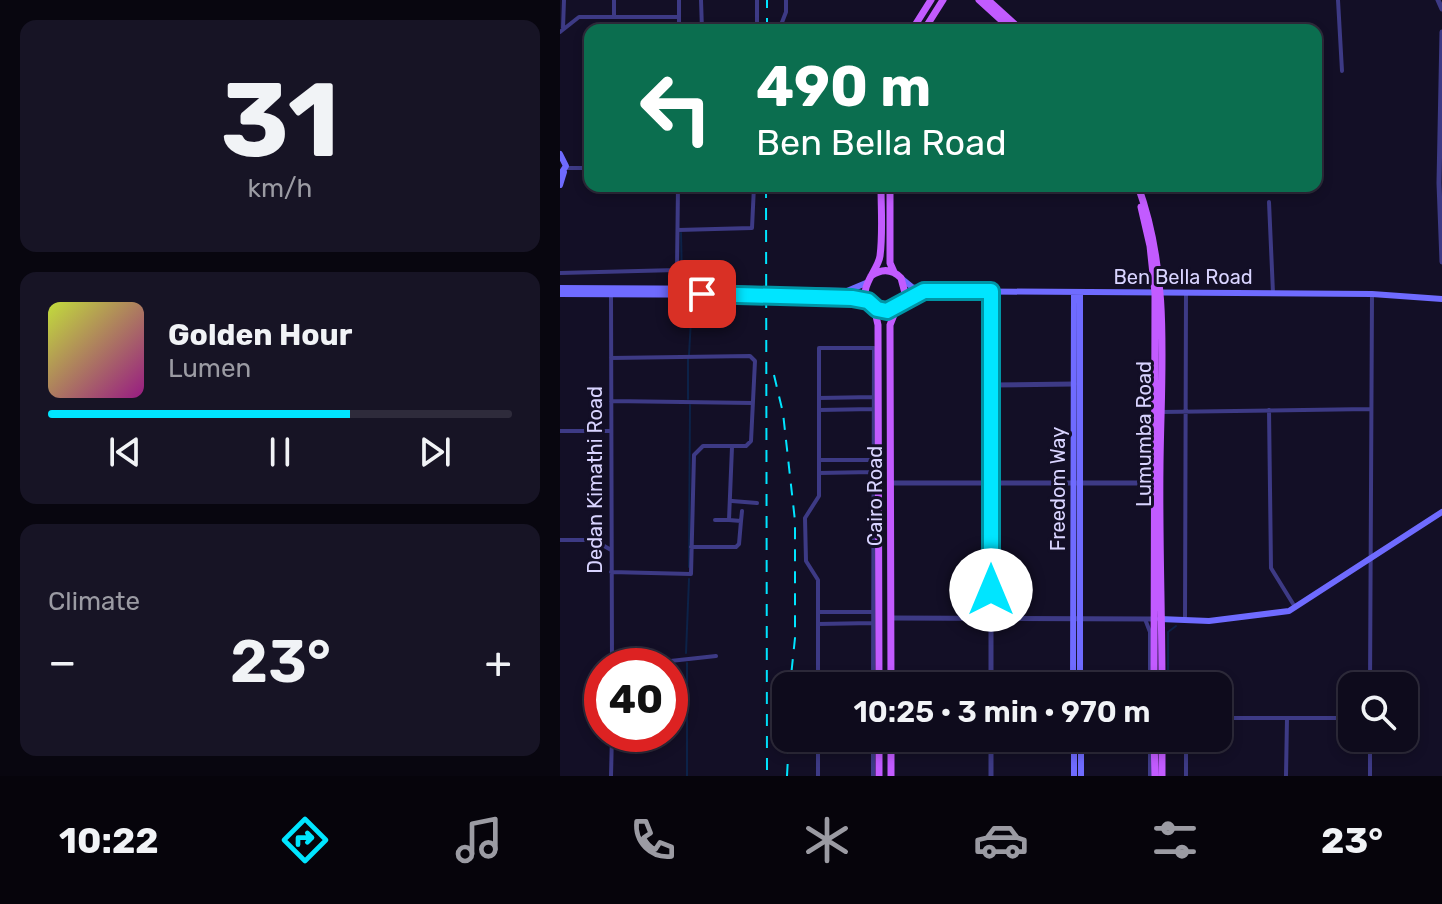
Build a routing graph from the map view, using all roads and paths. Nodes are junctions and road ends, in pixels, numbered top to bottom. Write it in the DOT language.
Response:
graph roads {
  1 [pos="564,0"];
  2 [pos="614,0"];
  3 [pos="679,0"];
  4 [pos="701,0"];
  5 [pos="757,0"];
  6 [pos="786,0"];
  7 [pos="931,0"];
  8 [pos="943,0"];
  9 [pos="979,0"];
  10 [pos="988,0"];
  11 [pos="1338,0"];
  12 [pos="1438,0"];
  13 [pos="1442,9"];
  14 [pos="614,17"];
  15 [pos="679,17"];
  16 [pos="679,24"];
  17 [pos="702,24"];
  18 [pos="757,24"];
  19 [pos="781,24"];
  20 [pos="916,24"];
  21 [pos="928,24"];
  22 [pos="1005,24"];
  23 [pos="1014,24"];
  24 [pos="562,30"];
  25 [pos="1442,32"];
  26 [pos="1441,40"];
  27 [pos="1342,71"];
  28 [pos="1442,87"];
  29 [pos="560,154"];
  30 [pos="584,169"];
  31 [pos="563,172"];
  32 [pos="560,185"];
  33 [pos="678,192"];
  34 [pos="754,192"];
  35 [pos="881,192"];
  36 [pos="890,192"];
  37 [pos="1138,192"];
  38 [pos="1269,202"];
  39 [pos="1441,224"];
  40 [pos="678,230"];
  41 [pos="1442,262"];
  42 [pos="560,273"];
  43 [pos="897,275"];
  44 [pos="868,280"];
  45 [pos="560,288"];
  46 [pos="924,291"];
  47 [pos="991,291"];
  48 [pos="760,292"];
  49 [pos="776,292"];
  50 [pos="1077,292"];
  51 [pos="1186,292"];
  52 [pos="1158,293"];
  53 [pos="1273,293"];
  54 [pos="560,294"];
  55 [pos="611,294"];
  56 [pos="1372,294"];
  57 [pos="1442,299"];
  58 [pos="871,304"];
  59 [pos="899,305"];
  60 [pos="878,340"];
  61 [pos="874,348"];
  62 [pos="611,358"];
  63 [pos="876,378"];
  64 [pos="1078,384"];
  65 [pos="991,385"];
  66 [pos="890,394"];
  67 [pos="876,395"];
  68 [pos="819,398"];
  69 [pos="826,398"];
  70 [pos="611,401"];
  71 [pos="753,403"];
  72 [pos="890,405"];
  73 [pos="876,407"];
  74 [pos="1370,409"];
  75 [pos="819,410"];
  76 [pos="826,410"];
  77 [pos="1269,410"];
  78 [pos="1160,412"];
  79 [pos="1185,412"];
  80 [pos="560,431"];
  81 [pos="611,431"];
  82 [pos="876,444"];
  83 [pos="732,446"];
  84 [pos="819,460"];
  85 [pos="828,460"];
  86 [pos="874,460"];
  87 [pos="873,472"];
  88 [pos="819,473"];
  89 [pos="827,473"];
  90 [pos="891,483"];
  91 [pos="991,483"];
  92 [pos="1078,483"];
  93 [pos="1154,483"];
  94 [pos="731,500"];
  95 [pos="757,503"];
  96 [pos="742,511"];
  97 [pos="1442,512"];
  98 [pos="715,520"];
  99 [pos="729,520"];
  100 [pos="741,521"];
  101 [pos="876,526"];
  102 [pos="560,540"];
  103 [pos="594,540"];
  104 [pos="611,540"];
  105 [pos="879,540"];
  106 [pos="891,540"];
  107 [pos="691,547"];
  108 [pos="611,550"];
  109 [pos="879,551"];
  110 [pos="891,551"];
  111 [pos="1371,557"];
  112 [pos="611,572"];
  113 [pos="876,588"];
  114 [pos="1295,607"];
  115 [pos="818,612"];
  116 [pos="827,612"];
  117 [pos="873,612"];
  118 [pos="991,617"];
  119 [pos="1077,617"];
  120 [pos="891,618"];
  121 [pos="1154,619"];
  122 [pos="1185,620"];
  123 [pos="873,623"];
  124 [pos="818,624"];
  125 [pos="827,624"];
  126 [pos="876,633"];
  127 [pos="612,648"];
  128 [pos="716,656"];
  129 [pos="688,659"];
  130 [pos="879,664"];
  131 [pos="891,664"];
  132 [pos="818,672"];
  133 [pos="876,672"];
  134 [pos="877,672"];
  135 [pos="891,672"];
  136 [pos="991,672"];
  137 [pos="1074,672"];
  138 [pos="1079,672"];
  139 [pos="1152,672"];
  140 [pos="1160,672"];
  141 [pos="1370,672"];
  142 [pos="1232,718"];
  143 [pos="1287,718"];
  144 [pos="1338,718"];
  145 [pos="612,752"];
  146 [pos="818,752"];
  147 [pos="876,752"];
  148 [pos="891,752"];
  149 [pos="991,752"];
  150 [pos="1074,752"];
  151 [pos="1081,752"];
  152 [pos="1152,752"];
  153 [pos="1162,752"];
  154 [pos="1186,752"];
  155 [pos="1370,752"];
  156 [pos="876,758"];
  157 [pos="611,776"];
  158 [pos="818,776"];
  159 [pos="873,776"];
  160 [pos="879,776"];
  161 [pos="891,776"];
  162 [pos="991,776"];
  163 [pos="1074,776"];
  164 [pos="1081,776"];
  165 [pos="1152,776"];
  166 [pos="1162,776"];
  167 [pos="1186,776"];
  168 [pos="1286,776"];
  169 [pos="1370,776"];
  1 -- 24 [label="street"];
  2 -- 14 [label="street"];
  3 -- 15 [label="street"];
  4 -- 17 [label="street"];
  5 -- 18 [label="street"];
  6 -- 19 [label="street"];
  7 -- 20 [label="main road"];
  8 -- 21 [label="main road"];
  9 -- 22 [label="main road"];
  10 -- 23 [label="main road"];
  11 -- 27 [label="street"];
  12 -- 13 [label="street"];
  14 -- 15 [label="street"];
  14 -- 24 [label="street"];
  15 -- 16 [label="street"];
  25 -- 26 [label="street"];
  26 -- 28 [label="street"];
  28 -- 39 [label="street"];
  29 -- 31 [label="main road"];
  30 -- 31 [label="street"];
  31 -- 32 [label="main road"];
  33 -- 40 [label="street"];
  34 -- 40 [label="street"];
  35 -- 44 [label="main road"];
  36 -- 43 [label="main road"];
  37 -- 52 [label="main road, Lumumba Road"];
  38 -- 53 [label="street"];
  39 -- 41 [label="street"];
  40 -- 42 [label="street"];
  43 -- 44 [label="main road"];
  43 -- 46 [label="main road, Ben Bella Road"];
  43 -- 59 [label="main road"];
  44 -- 49 [label="main road"];
  44 -- 58 [label="main road"];
  45 -- 48 [label="main road"];
  46 -- 47 [label="main road, Ben Bella Road"];
  46 -- 59 [label="main road, Ben Bella Road"];
  47 -- 50 [label="main road, Ben Bella Road"];
  47 -- 65 [label="street"];
  48 -- 49 [label="main road, bridge"];
  48 -- 55 [label="main road"];
  49 -- 58 [label="main road"];
  50 -- 52 [label="main road, Ben Bella Road"];
  50 -- 64 [label="main road, Freedom Way"];
  51 -- 52 [label="main road, Ben Bella Road"];
  51 -- 53 [label="main road, Ben Bella Road"];
  51 -- 79 [label="street"];
  52 -- 78 [label="main road, Lumumba Road"];
  52 -- 93 [label="main road, Lumumba Road"];
  53 -- 56 [label="main road, Ben Bella Road"];
  54 -- 55 [label="main road"];
  55 -- 62 [label="street, Dedan Kimathi Road"];
  56 -- 57 [label="main road, Ben Bella Road"];
  56 -- 74 [label="street"];
  58 -- 59 [label="main road"];
  58 -- 60 [label="main road, Cairo Road"];
  59 -- 66 [label="main road, Cairo Road"];
  60 -- 61 [label="street"];
  60 -- 63 [label="main road, Cairo Road"];
  61 -- 63 [label="street"];
  61 -- 68 [label="street"];
  62 -- 70 [label="street, Dedan Kimathi Road"];
  62 -- 71 [label="street"];
  63 -- 67 [label="main road, Cairo Road"];
  64 -- 65 [label="street"];
  64 -- 92 [label="main road, Freedom Way"];
  65 -- 91 [label="street"];
  66 -- 67 [label="main road"];
  66 -- 72 [label="main road, Cairo Road"];
  67 -- 69 [label="street"];
  67 -- 73 [label="main road, Cairo Road"];
  68 -- 69 [label="street"];
  68 -- 75 [label="street"];
  69 -- 76 [label="street"];
  70 -- 71 [label="street"];
  70 -- 81 [label="street, Dedan Kimathi Road"];
  71 -- 83 [label="street"];
  72 -- 73 [label="main road"];
  72 -- 90 [label="main road, Cairo Road"];
  73 -- 76 [label="street"];
  73 -- 82 [label="main road, Cairo Road"];
  74 -- 77 [label="street"];
  74 -- 111 [label="street"];
  75 -- 76 [label="street"];
  75 -- 84 [label="street"];
  77 -- 79 [label="street"];
  77 -- 114 [label="street"];
  78 -- 79 [label="street"];
  78 -- 121 [label="main road, Lumumba Road"];
  79 -- 122 [label="street"];
  80 -- 81 [label="street"];
  81 -- 104 [label="street, Dedan Kimathi Road"];
  82 -- 86 [label="street"];
  82 -- 101 [label="main road, Cairo Road"];
  83 -- 94 [label="street"];
  83 -- 107 [label="street"];
  84 -- 85 [label="street"];
  84 -- 88 [label="street"];
  85 -- 86 [label="street"];
  85 -- 89 [label="street"];
  86 -- 87 [label="street"];
  87 -- 89 [label="street"];
  87 -- 101 [label="street"];
  88 -- 89 [label="street"];
  88 -- 115 [label="street"];
  90 -- 91 [label="street"];
  90 -- 106 [label="main road, Cairo Road"];
  91 -- 92 [label="street"];
  91 -- 118 [label="street"];
  92 -- 93 [label="street"];
  92 -- 119 [label="main road, Freedom Way"];
  93 -- 121 [label="main road, Lumumba Road"];
  94 -- 95 [label="street"];
  94 -- 99 [label="street"];
  96 -- 100 [label="street"];
  97 -- 111 [label="main road"];
  98 -- 99 [label="street"];
  99 -- 100 [label="street"];
  100 -- 107 [label="street"];
  101 -- 105 [label="main road, Cairo Road"];
  101 -- 113 [label="street"];
  102 -- 103 [label="street"];
  103 -- 104 [label="street"];
  103 -- 108 [label="street"];
  104 -- 108 [label="street, Dedan Kimathi Road"];
  105 -- 106 [label="main road"];
  105 -- 109 [label="main road, Cairo Road"];
  106 -- 110 [label="main road, Cairo Road"];
  107 -- 112 [label="street"];
  108 -- 112 [label="street, Dedan Kimathi Road"];
  109 -- 110 [label="main road"];
  109 -- 113 [label="main road, Cairo Road"];
  110 -- 120 [label="main road, Cairo Road"];
  111 -- 114 [label="main road"];
  111 -- 141 [label="street"];
  112 -- 127 [label="street, Dedan Kimathi Road"];
  113 -- 117 [label="street"];
  113 -- 126 [label="main road, Cairo Road"];
  114 -- 122 [label="main road"];
  115 -- 116 [label="street"];
  115 -- 124 [label="street"];
  116 -- 117 [label="street"];
  116 -- 125 [label="street"];
  117 -- 123 [label="street"];
  118 -- 119 [label="street"];
  118 -- 120 [label="street"];
  118 -- 136 [label="street"];
  119 -- 121 [label="street"];
  119 -- 137 [label="main road, Freedom Way"];
  119 -- 138 [label="main road, Freedom Way"];
  120 -- 131 [label="main road, Cairo Road"];
  121 -- 122 [label="main road"];
  121 -- 139 [label="main road, Lumumba Road"];
  121 -- 140 [label="main road, Lumumba Road"];
  123 -- 125 [label="street"];
  123 -- 126 [label="street"];
  124 -- 125 [label="street"];
  124 -- 132 [label="street"];
  126 -- 130 [label="main road, Cairo Road"];
  126 -- 133 [label="street"];
  128 -- 129 [label="street"];
  130 -- 131 [label="main road"];
  130 -- 134 [label="main road, Cairo Road"];
  131 -- 135 [label="main road, Cairo Road"];
  142 -- 143 [label="street"];
  143 -- 144 [label="street"];
  143 -- 168 [label="street"];
  145 -- 157 [label="street"];
  146 -- 158 [label="street"];
  147 -- 156 [label="main road"];
  148 -- 161 [label="main road"];
  149 -- 162 [label="street"];
  150 -- 163 [label="main road"];
  151 -- 164 [label="main road"];
  152 -- 165 [label="main road"];
  153 -- 166 [label="main road"];
  154 -- 167 [label="street"];
  155 -- 169 [label="street"];
  156 -- 159 [label="street"];
  156 -- 160 [label="main road"];
}
